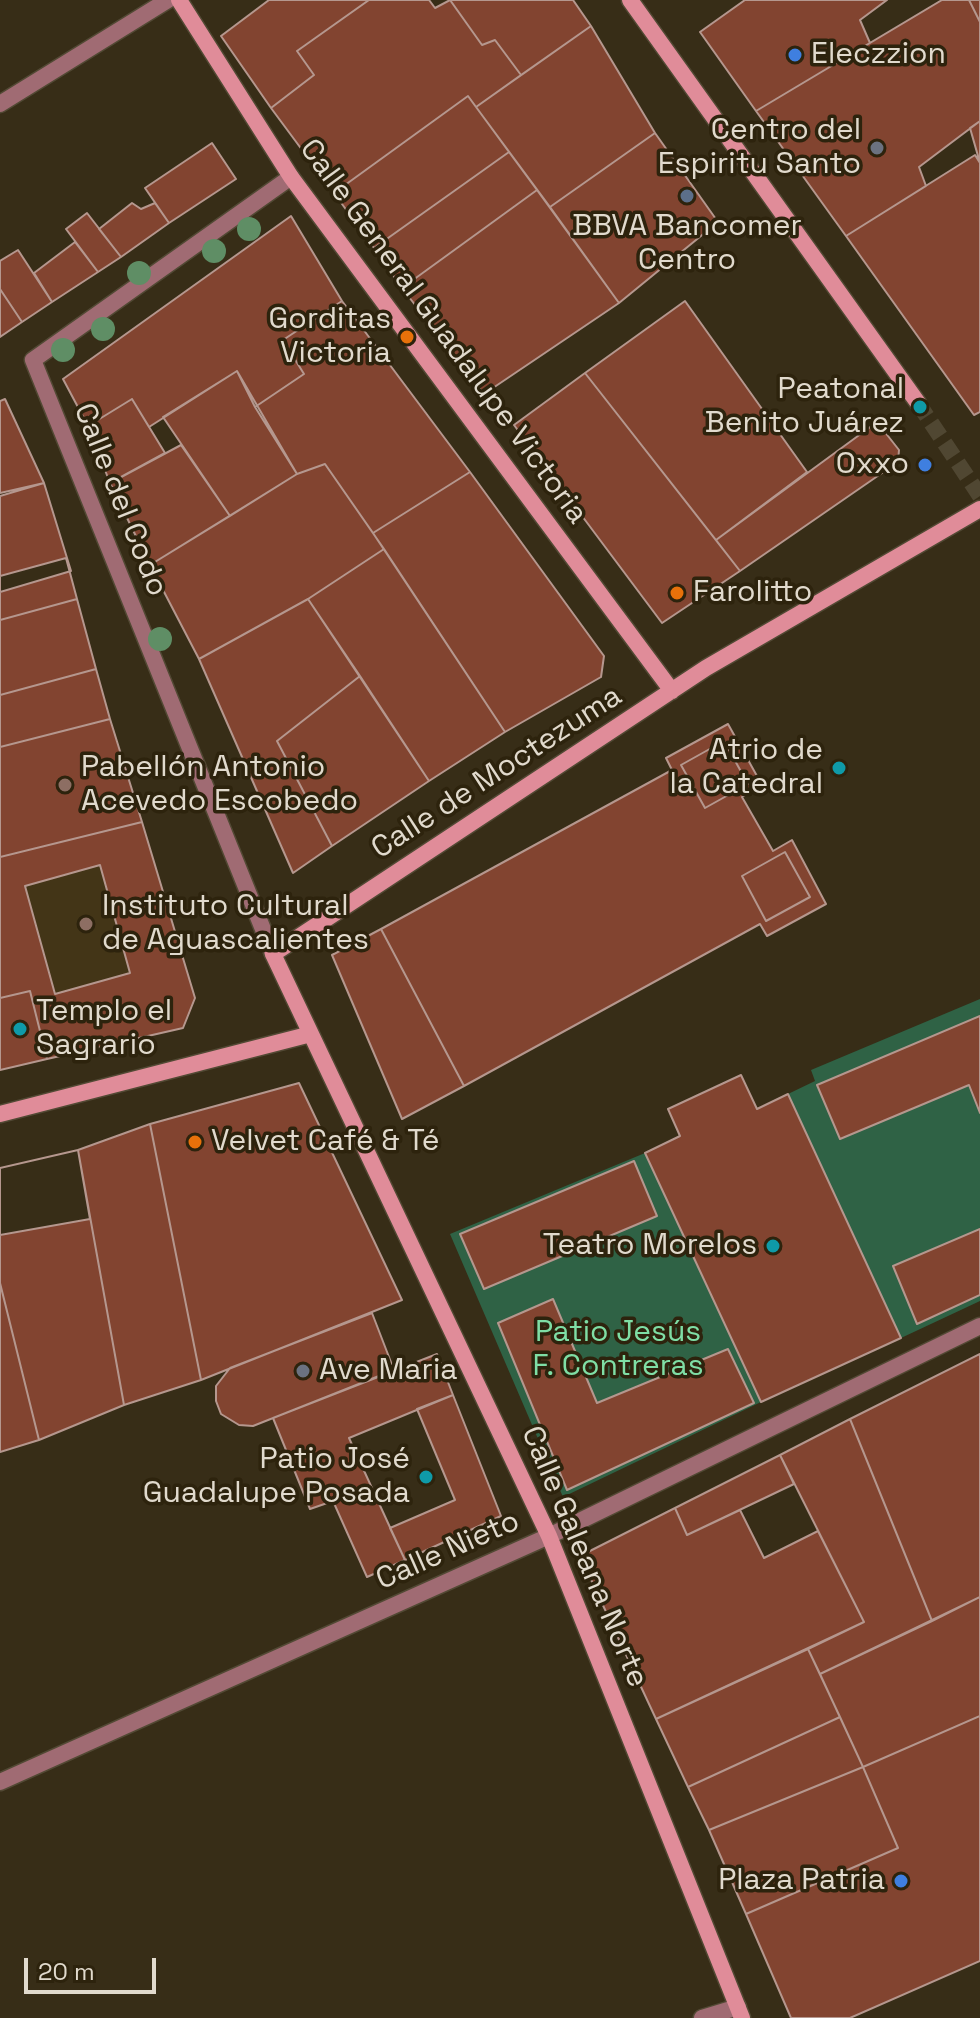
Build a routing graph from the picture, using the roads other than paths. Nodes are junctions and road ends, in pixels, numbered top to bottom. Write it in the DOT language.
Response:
graph roads {
  1 [pos="168,0"];
  2 [pos="179,0"];
  3 [pos="630,0"];
  4 [pos="0,104"];
  5 [pos="291,177"];
  6 [pos="918,403"];
  7 [pos="980,509"];
  8 [pos="672,691"];
  9 [pos="273,954"];
  10 [pos="311,1034"];
  11 [pos="0,1114"];
  12 [pos="980,1326"];
  13 [pos="549,1536"];
  14 [pos="0,1782"];
  15 [pos="740,2012"];
  16 [pos="702,2018"];
  1 -- 4 [label="street"];
  2 -- 5 [label="main road, Calle General Guadalupe Victoria"];
  3 -- 6 [label="main road"];
  5 -- 8 [label="main road, Calle General Guadalupe Victoria"];
  5 -- 9 [label="street, Calle del Codo"];
  7 -- 8 [label="main road, Calle de Moctezuma"];
  8 -- 9 [label="main road, Calle de Moctezuma"];
  9 -- 10 [label="main road, Calle Galeana Norte"];
  10 -- 11 [label="main road"];
  10 -- 13 [label="main road, Calle Galeana Norte"];
  12 -- 13 [label="street, Calle Nieto"];
  13 -- 14 [label="street, Calle Nieto"];
  13 -- 15 [label="main road, Calle Galeana Norte"];
  15 -- 16 [label="street"];
}
